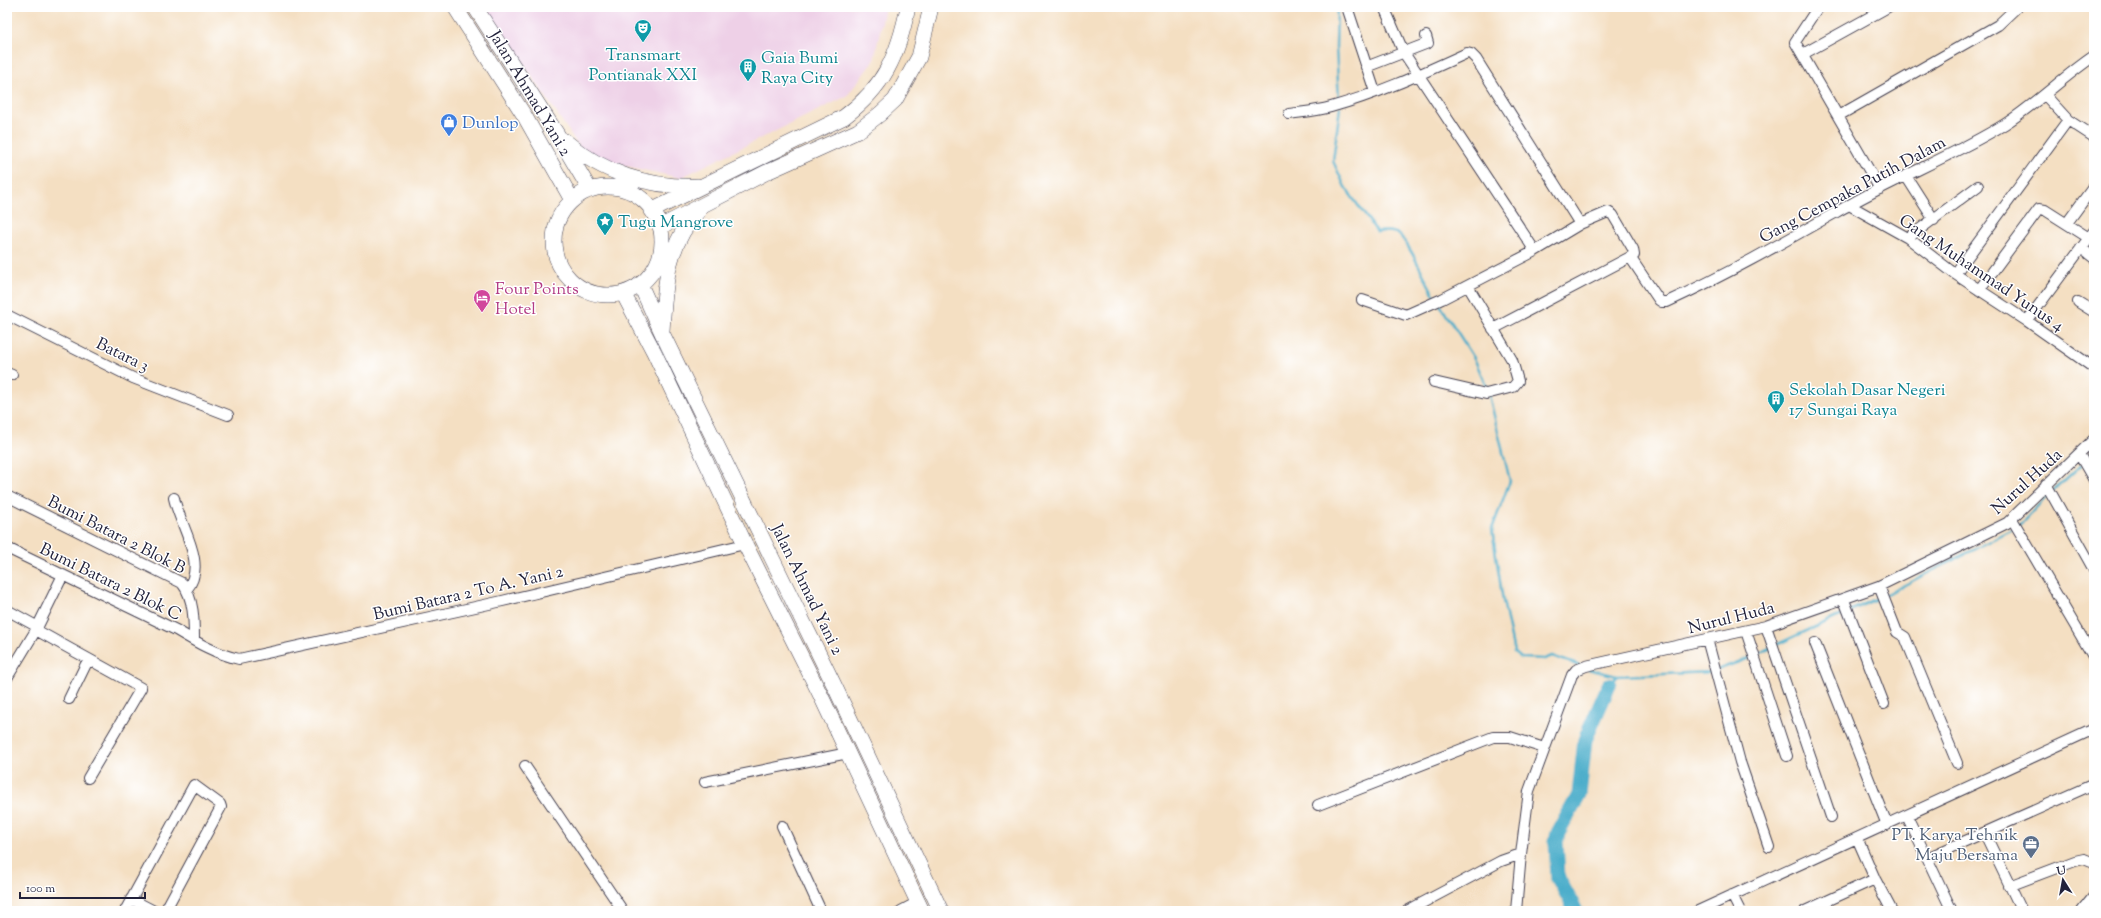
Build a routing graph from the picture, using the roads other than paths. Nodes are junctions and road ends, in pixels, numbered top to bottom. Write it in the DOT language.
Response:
graph roads {
  1 [pos="455,7"];
  2 [pos="475,7"];
  3 [pos="908,7"];
  4 [pos="931,7"];
  5 [pos="1347,7"];
  6 [pos="1384,7"];
  7 [pos="1818,7"];
  8 [pos="1888,7"];
  9 [pos="2017,7"];
  10 [pos="1876,10"];
  11 [pos="1426,36"];
  12 [pos="1404,53"];
  13 [pos="1803,54"];
  14 [pos="2094,56"];
  15 [pos="1366,67"];
  16 [pos="1419,74"];
  17 [pos="1375,92"];
  18 [pos="2045,95"];
  19 [pos="1289,114"];
  20 [pos="1838,116"];
  21 [pos="2068,120"];
  22 [pos="557,134"];
  23 [pos="2094,137"];
  24 [pos="1906,176"];
  25 [pos="701,186"];
  26 [pos="1978,186"];
  27 [pos="2094,186"];
  28 [pos="1880,189"];
  29 [pos="590,190"];
  30 [pos="572,200"];
  31 [pos="706,202"];
  32 [pos="1849,205"];
  33 [pos="651,211"];
  34 [pos="1934,220"];
  35 [pos="2067,223"];
  36 [pos="1580,224"];
  37 [pos="660,227"];
  38 [pos="2091,235"];
  39 [pos="1908,238"];
  40 [pos="2081,248"];
  41 [pos="1535,251"];
  42 [pos="1630,257"];
  43 [pos="2094,258"];
  44 [pos="1955,274"];
  45 [pos="640,284"];
  46 [pos="1468,286"];
  47 [pos="1979,290"];
  48 [pos="623,293"];
  49 [pos="1362,300"];
  50 [pos="2078,302"];
  51 [pos="2094,312"];
  52 [pos="7,315"];
  53 [pos="2027,321"];
  54 [pos="1493,329"];
  55 [pos="662,333"];
  56 [pos="2094,368"];
  57 [pos="1434,382"];
  58 [pos="228,415"];
  59 [pos="2094,439"];
  60 [pos="2083,461"];
  61 [pos="2094,480"];
  62 [pos="2049,490"];
  63 [pos="7,496"];
  64 [pos="174,498"];
  65 [pos="2016,525"];
  66 [pos="745,544"];
  67 [pos="7,548"];
  68 [pos="2094,570"];
  69 [pos="63,575"];
  70 [pos="1880,588"];
  71 [pos="187,589"];
  72 [pos="1845,601"];
  73 [pos="7,610"];
  74 [pos="1766,626"];
  75 [pos="37,628"];
  76 [pos="1746,630"];
  77 [pos="1707,639"];
  78 [pos="197,642"];
  79 [pos="1815,643"];
  80 [pos="2094,658"];
  81 [pos="88,660"];
  82 [pos="7,678"];
  83 [pos="69,699"];
  84 [pos="1884,704"];
  85 [pos="2094,729"];
  86 [pos="1544,748"];
  87 [pos="848,753"];
  88 [pos="1787,756"];
  89 [pos="1957,763"];
  90 [pos="525,766"];
  91 [pos="88,778"];
  92 [pos="704,782"];
  93 [pos="2094,784"];
  94 [pos="1318,805"];
  95 [pos="1907,816"];
  96 [pos="1831,817"];
  97 [pos="1887,825"];
  98 [pos="782,826"];
  99 [pos="1985,834"];
  100 [pos="1857,838"];
  101 [pos="1769,847"];
  102 [pos="1521,854"];
  103 [pos="1927,858"];
  104 [pos="2094,863"];
  105 [pos="1875,879"];
  106 [pos="2009,886"];
  107 [pos="1732,895"];
  108 [pos="2094,896"];
  109 [pos="131,899"];
  110 [pos="920,907"];
  111 [pos="125,911"];
  112 [pos="154,911"];
  113 [pos="165,911"];
  114 [pos="624,911"];
  115 [pos="821,911"];
  116 [pos="901,911"];
  117 [pos="941,911"];
  118 [pos="1407,911"];
  119 [pos="1516,911"];
  120 [pos="1698,911"];
  121 [pos="1740,911"];
  122 [pos="1805,911"];
  123 [pos="1892,911"];
  124 [pos="1952,911"];
  125 [pos="2022,911"];
  126 [pos="2082,911"];
  1 -- 30 [label="highway, Jalan Ahmad Yani 2"];
  2 -- 22 [label="highway, Jalan Ahmad Yani 2"];
  3 -- 25 [label="highway"];
  4 -- 31 [label="highway"];
  5 -- 15 [label="street"];
  6 -- 12 [label="street"];
  7 -- 13 [label="street"];
  8 -- 10 [label="street"];
  9 -- 20 [label="street"];
  10 -- 13 [label="street"];
  11 -- 12 [label="street"];
  12 -- 15 [label="street"];
  12 -- 16 [label="street"];
  13 -- 20 [label="street"];
  14 -- 18 [label="street, Gang Cempaka Putih Dalam"];
  15 -- 17 [label="street"];
  16 -- 17 [label="street"];
  16 -- 36 [label="street"];
  16 -- 41 [label="street"];
  17 -- 19 [label="street"];
  18 -- 21 [label="street"];
  18 -- 24 [label="street, Gang Cempaka Putih Dalam"];
  20 -- 28 [label="street"];
  21 -- 23 [label="street"];
  21 -- 44 [label="street"];
  22 -- 25 [label="highway"];
  22 -- 29 [label="highway, Jalan Ahmad Yani 2"];
  24 -- 28 [label="street, Gang Cempaka Putih Dalam"];
  24 -- 34 [label="street"];
  25 -- 33 [label="highway"];
  26 -- 34 [label="street"];
  27 -- 35 [label="street"];
  28 -- 32 [label="street, Gang Cempaka Putih Dalam"];
  29 -- 30 [label="highway"];
  29 -- 33 [label="highway"];
  30 -- 48 [label="highway"];
  31 -- 37 [label="highway"];
  31 -- 55 [label="highway"];
  32 -- 39 [label="street, Gang Muhammad Yunus 4"];
  32 -- 42 [label="street, Gang Cempaka Putih Dalam"];
  33 -- 37 [label="highway"];
  34 -- 39 [label="street"];
  35 -- 38 [label="street"];
  35 -- 47 [label="street"];
  36 -- 41 [label="street"];
  36 -- 42 [label="street"];
  37 -- 45 [label="highway"];
  38 -- 40 [label="street"];
  39 -- 44 [label="street, Gang Muhammad Yunus 4"];
  40 -- 43 [label="street"];
  40 -- 53 [label="street"];
  41 -- 46 [label="street"];
  42 -- 54 [label="street"];
  44 -- 47 [label="street, Gang Muhammad Yunus 4"];
  45 -- 48 [label="highway"];
  45 -- 55 [label="highway, Jalan Ahmad Yani 2"];
  46 -- 49 [label="street"];
  46 -- 54 [label="street"];
  47 -- 53 [label="street, Gang Muhammad Yunus 4"];
  48 -- 66 [label="highway, Jalan Ahmad Yani 2"];
  50 -- 51 [label="street"];
  52 -- 58 [label="street, Batara 3"];
  53 -- 56 [label="street, Gang Muhammad Yunus 4"];
  54 -- 57 [label="street"];
  55 -- 117 [label="highway, Jalan Ahmad Yani 2"];
  59 -- 60 [label="street, Nurul Huda"];
  60 -- 61 [label="street"];
  60 -- 62 [label="street, Nurul Huda"];
  62 -- 65 [label="street, Nurul Huda"];
  62 -- 68 [label="street"];
  63 -- 71 [label="street, Bumi Batara 2 Blok B"];
  64 -- 71 [label="street"];
  65 -- 70 [label="street, Nurul Huda"];
  65 -- 80 [label="street"];
  66 -- 78 [label="street, Bumi Batara 2 To A. Yani 2"];
  66 -- 87 [label="highway, Jalan Ahmad Yani 2"];
  67 -- 69 [label="street, Bumi Batara 2 Blok C"];
  69 -- 75 [label="street"];
  69 -- 78 [label="street, Bumi Batara 2 Blok C"];
  70 -- 72 [label="street, Nurul Huda"];
  70 -- 89 [label="street"];
  71 -- 78 [label="street, Bumi Batara 2 Blok B"];
  72 -- 74 [label="street, Nurul Huda"];
  72 -- 84 [label="street"];
  73 -- 75 [label="street"];
  74 -- 76 [label="street, Nurul Huda"];
  74 -- 96 [label="street"];
  75 -- 81 [label="street"];
  75 -- 82 [label="street"];
  76 -- 77 [label="street, Nurul Huda"];
  76 -- 88 [label="street"];
  77 -- 86 [label="street, Nurul Huda"];
  77 -- 101 [label="street"];
  79 -- 97 [label="street"];
  81 -- 83 [label="street"];
  81 -- 91 [label="street"];
  85 -- 95 [label="street"];
  86 -- 94 [label="street"];
  86 -- 102 [label="street, Nurul Huda"];
  87 -- 92 [label="street"];
  87 -- 110 [label="highway, Jalan Ahmad Yani 2"];
  90 -- 114 [label="street"];
  93 -- 99 [label="street"];
  95 -- 97 [label="street"];
  95 -- 103 [label="street"];
  97 -- 100 [label="street"];
  98 -- 115 [label="street"];
  99 -- 103 [label="street"];
  99 -- 106 [label="street"];
  100 -- 105 [label="street"];
  100 -- 107 [label="street"];
  102 -- 118 [label="street"];
  102 -- 119 [label="street, Nurul Huda"];
  103 -- 124 [label="street"];
  104 -- 106 [label="street"];
  105 -- 122 [label="street"];
  105 -- 123 [label="street"];
  106 -- 125 [label="street"];
  107 -- 120 [label="street"];
  107 -- 121 [label="street"];
  108 -- 126 [label="street"];
  109 -- 111 [label="street"];
  109 -- 112 [label="street"];
  109 -- 113 [label="street"];
  110 -- 116 [label="street"];
}
